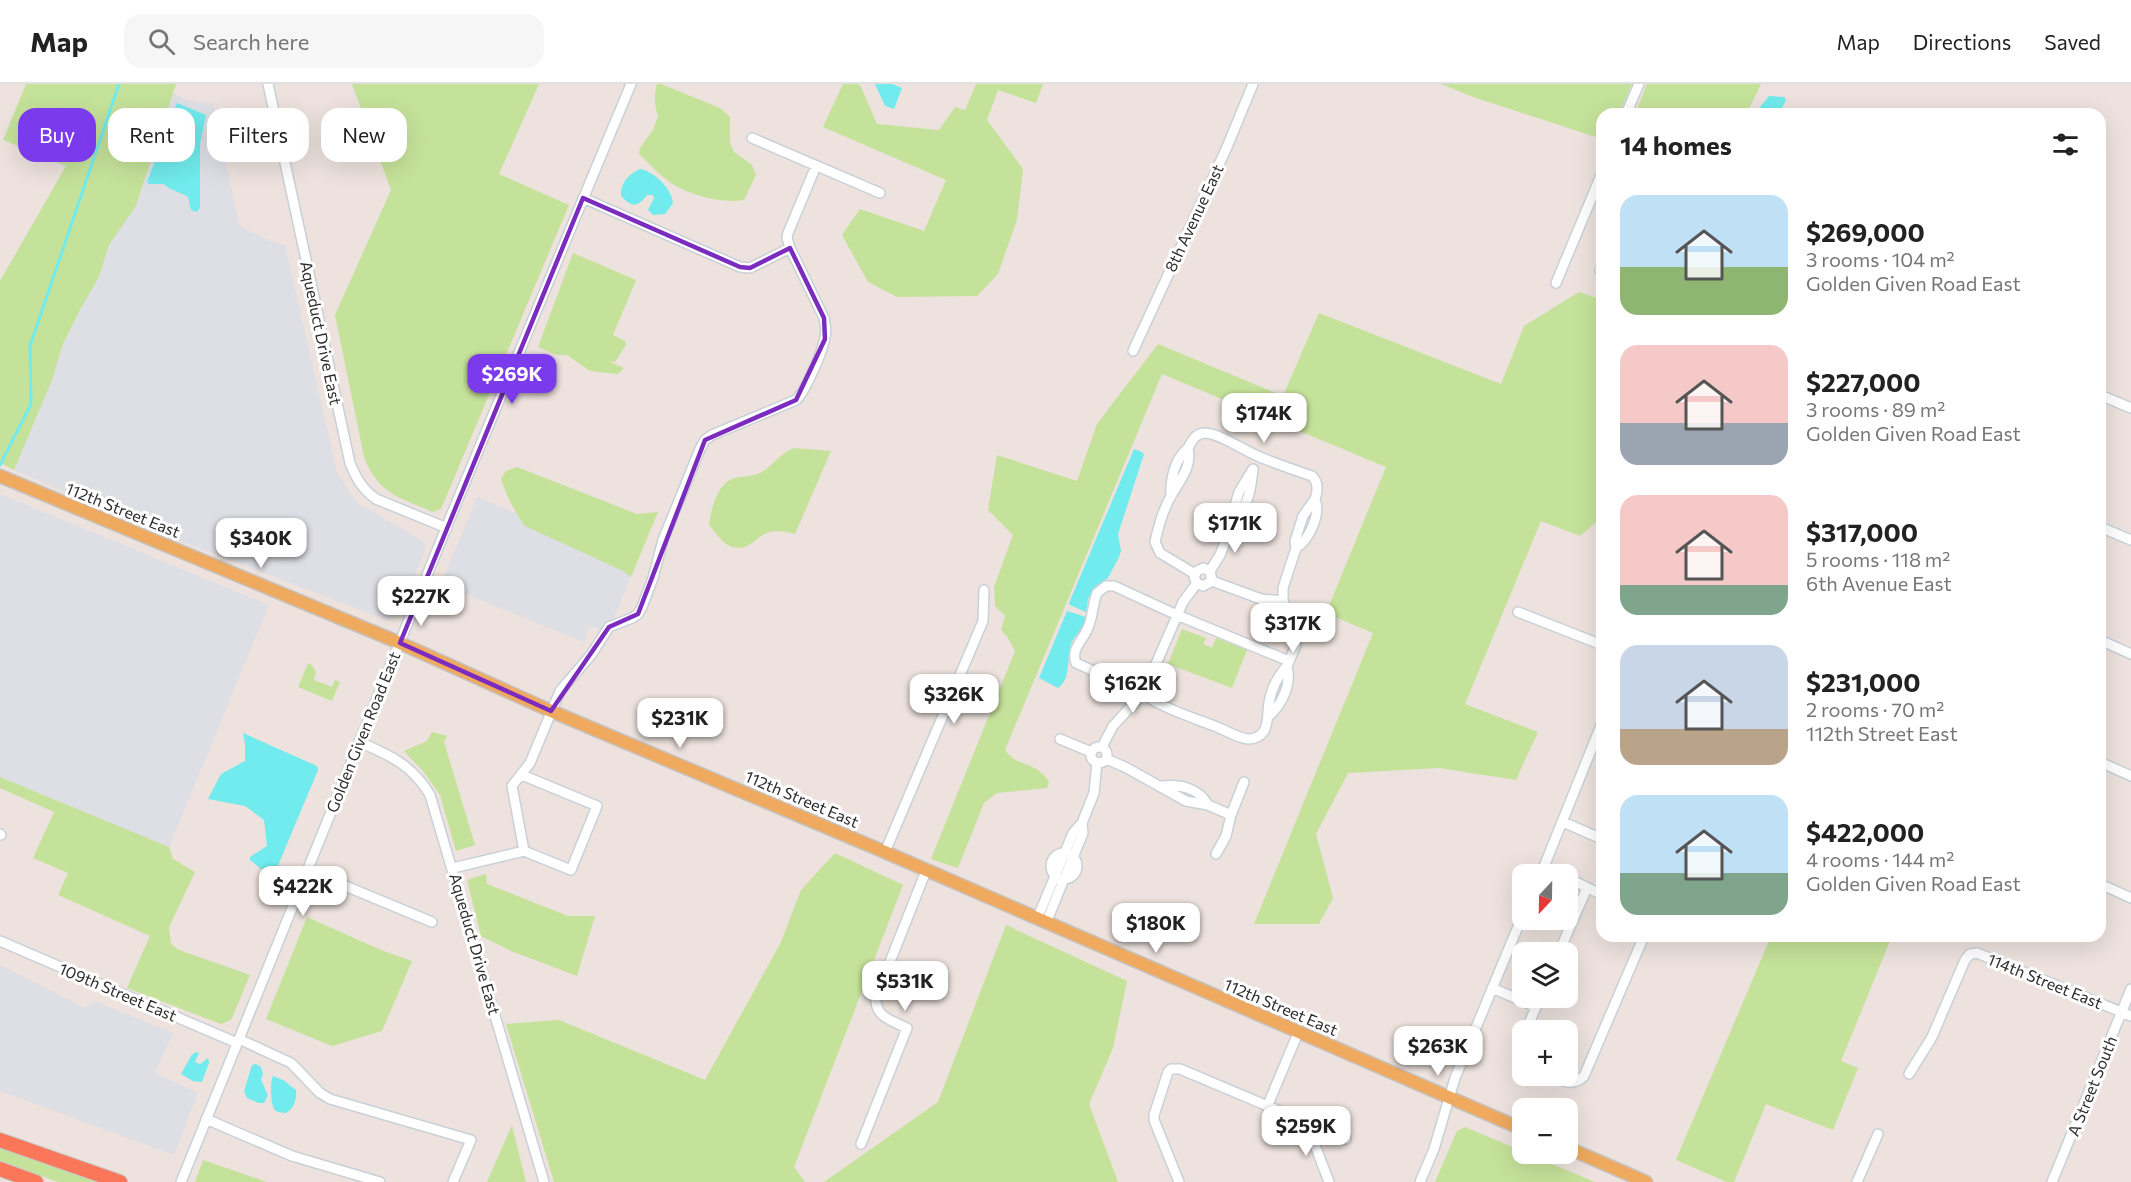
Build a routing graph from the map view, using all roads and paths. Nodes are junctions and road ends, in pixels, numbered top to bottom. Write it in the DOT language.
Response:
graph roads {
  1 [pos="268,84"];
  2 [pos="631,84"];
  3 [pos="1253,84"];
  4 [pos="1639,84"];
  5 [pos="1629,108"];
  6 [pos="752,138"];
  7 [pos="816,166"];
  8 [pos="1596,187"];
  9 [pos="880,193"];
  10 [pos="583,198"];
  11 [pos="790,248"];
  12 [pos="1556,283"];
  13 [pos="1133,351"];
  14 [pos="2106,398"];
  15 [pos="2131,408"];
  16 [pos="1258,456"];
  17 [pos="0,476"];
  18 [pos="447,528"];
  19 [pos="2106,530"];
  20 [pos="2131,540"];
  21 [pos="1211,576"];
  22 [pos="1196,579"];
  23 [pos="984,590"];
  24 [pos="1283,600"];
  25 [pos="1518,612"];
  26 [pos="1177,615"];
  27 [pos="400,643"];
  28 [pos="1596,643"];
  29 [pos="2106,643"];
  30 [pos="2131,654"];
  31 [pos="1288,664"];
  32 [pos="1142,694"];
  33 [pos="551,711"];
  34 [pos="1596,738"];
  35 [pos="1060,739"];
  36 [pos="359,742"];
  37 [pos="1102,747"];
  38 [pos="1091,752"];
  39 [pos="1102,761"];
  40 [pos="2106,765"];
  41 [pos="522,775"];
  42 [pos="2131,776"];
  43 [pos="1244,782"];
  44 [pos="1231,815"];
  45 [pos="1563,822"];
  46 [pos="1596,836"];
  47 [pos="524,851"];
  48 [pos="885,852"];
  49 [pos="1216,854"];
  50 [pos="1069,855"];
  51 [pos="1546,864"];
  52 [pos="458,866"];
  53 [pos="307,870"];
  54 [pos="926,871"];
  55 [pos="1059,878"];
  56 [pos="1578,883"];
  57 [pos="2106,887"];
  58 [pos="1587,888"];
  59 [pos="1596,892"];
  60 [pos="2131,897"];
  61 [pos="1041,921"];
  62 [pos="432,922"];
  63 [pos="1517,930"];
  64 [pos="0,941"];
  65 [pos="1563,942"];
  66 [pos="1641,942"];
  67 [pos="1492,988"];
  68 [pos="2131,989"];
  69 [pos="1512,995"];
  70 [pos="2127,1014"];
  71 [pos="1298,1033"];
  72 [pos="238,1041"];
  73 [pos="1910,1074"];
  74 [pos="1578,1081"];
  75 [pos="1450,1098"];
  76 [pos="1267,1107"];
  77 [pos="206,1119"];
  78 [pos="1307,1124"];
  79 [pos="1512,1125"];
  80 [pos="1878,1134"];
  81 [pos="1346,1139"];
  82 [pos="0,1140"];
  83 [pos="861,1144"];
  84 [pos="1578,1152"];
  85 [pos="0,1169"];
  86 [pos="36,1182"];
  87 [pos="120,1182"];
  88 [pos="181,1182"];
  89 [pos="380,1182"];
  90 [pos="453,1182"];
  91 [pos="544,1182"];
  92 [pos="1179,1182"];
  93 [pos="1329,1182"];
  94 [pos="1420,1182"];
  95 [pos="1646,1182"];
  96 [pos="1857,1182"];
  97 [pos="2052,1182"];
  1 -- 18 [label="street, Aqueduct Drive East"];
  2 -- 10 [label="street, Golden Given Road East"];
  3 -- 13 [label="street, 8th Avenue East"];
  4 -- 5 [label="street"];
  6 -- 7 [label="street"];
  7 -- 9 [label="street"];
  7 -- 11 [label="street"];
  8 -- 12 [label="street"];
  10 -- 11 [label="street"];
  10 -- 18 [label="street, Golden Given Road East"];
  11 -- 33 [label="street"];
  14 -- 15 [label="street"];
  16 -- 21 [label="street"];
  16 -- 22 [label="street"];
  16 -- 24 [label="street"];
  17 -- 27 [label="main road, 112th Street East"];
  18 -- 27 [label="street, Golden Given Road East"];
  19 -- 20 [label="street"];
  21 -- 22 [label="street"];
  21 -- 22 [label="street"];
  21 -- 24 [label="street"];
  22 -- 26 [label="street"];
  23 -- 48 [label="street"];
  24 -- 31 [label="street"];
  25 -- 28 [label="street"];
  26 -- 31 [label="street"];
  26 -- 32 [label="street"];
  26 -- 32 [label="street"];
  27 -- 33 [label="main road, 112th Street East"];
  27 -- 36 [label="street, Golden Given Road East"];
  29 -- 30 [label="street"];
  31 -- 32 [label="street"];
  32 -- 37 [label="street"];
  33 -- 41 [label="street"];
  33 -- 48 [label="main road, 112th Street East"];
  34 -- 45 [label="street"];
  35 -- 38 [label="street"];
  36 -- 52 [label="street, Aqueduct Drive East"];
  36 -- 53 [label="street, Golden Given Road East"];
  37 -- 38 [label="street"];
  37 -- 39 [label="street"];
  38 -- 39 [label="street"];
  39 -- 44 [label="street"];
  39 -- 50 [label="street"];
  40 -- 42 [label="street"];
  41 -- 47 [label="street"];
  41 -- 47 [label="street"];
  43 -- 44 [label="street"];
  44 -- 49 [label="street"];
  45 -- 46 [label="street"];
  45 -- 51 [label="street"];
  47 -- 52 [label="street"];
  48 -- 54 [label="main road, 112th Street East"];
  50 -- 55 [label="street"];
  50 -- 55 [label="street"];
  52 -- 91 [label="street, Aqueduct Drive East"];
  53 -- 62 [label="street"];
  53 -- 72 [label="street, Golden Given Road East"];
  54 -- 61 [label="main road, 112th Street East"];
  54 -- 83 [label="street"];
  55 -- 61 [label="street"];
  56 -- 58 [label="street"];
  57 -- 60 [label="street"];
  58 -- 59 [label="street"];
  58 -- 65 [label="street"];
  61 -- 71 [label="main road, 112th Street East"];
  63 -- 67 [label="street"];
  64 -- 72 [label="street, 109th Street East"];
  66 -- 74 [label="street"];
  67 -- 69 [label="street"];
  67 -- 75 [label="street"];
  68 -- 70 [label="street, A Street South"];
  70 -- 73 [label="street, 114th Street East"];
  70 -- 97 [label="street, A Street South"];
  71 -- 75 [label="main road, 112th Street East"];
  71 -- 76 [label="street"];
  72 -- 77 [label="street, Golden Given Road East"];
  72 -- 90 [label="street, 109th Street East"];
  75 -- 79 [label="main road, 112th Street East"];
  75 -- 94 [label="street"];
  76 -- 78 [label="street"];
  76 -- 92 [label="street"];
  77 -- 88 [label="street, Golden Given Road East"];
  77 -- 89 [label="street"];
  78 -- 81 [label="street"];
  78 -- 93 [label="street"];
  80 -- 96 [label="street"];
  82 -- 87 [label="highway"];
  84 -- 95 [label="main road"];
  85 -- 86 [label="highway"];
}
